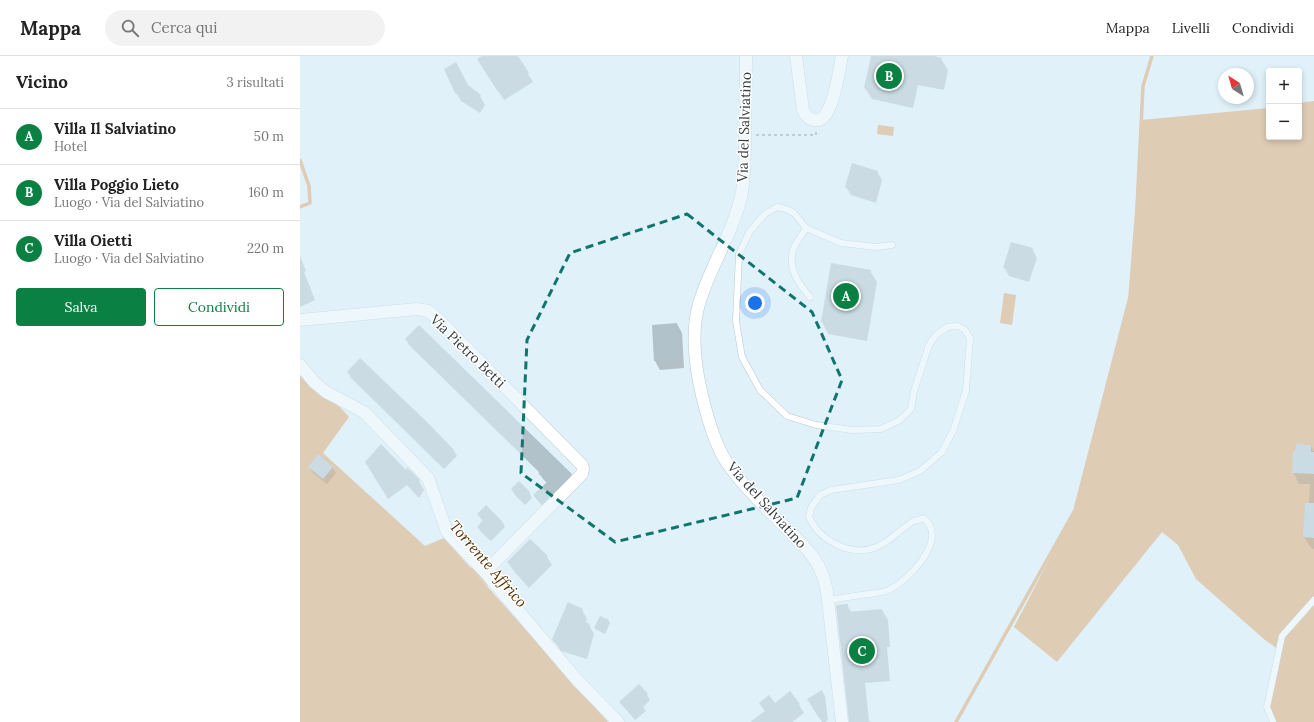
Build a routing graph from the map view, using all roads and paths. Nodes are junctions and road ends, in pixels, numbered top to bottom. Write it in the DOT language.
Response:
graph roads {
  1 [pos="746,56"];
  2 [pos="796,56"];
  3 [pos="842,56"];
  4 [pos="745,134"];
  5 [pos="816,136"];
  6 [pos="806,228"];
  7 [pos="892,245"];
  8 [pos="810,297"];
  9 [pos="300,320"];
  10 [pos="300,365"];
  11 [pos="485,572"];
  12 [pos="828,600"];
  13 [pos="1314,600"];
  14 [pos="618,722"];
  15 [pos="842,722"];
  16 [pos="1273,722"];
  1 -- 4 [label="street, Via del Salviatino"];
  2 -- 3 [label="street"];
  4 -- 5 [label="path"];
  4 -- 12 [label="street, Via del Salviatino"];
  6 -- 7 [label="lane"];
  6 -- 8 [label="lane"];
  6 -- 12 [label="lane"];
  9 -- 11 [label="street, Via Pietro Betti"];
  10 -- 11 [label="street"];
  11 -- 14 [label="street"];
  12 -- 15 [label="street, Via del Salviatino"];
  13 -- 16 [label="lane"];
}
